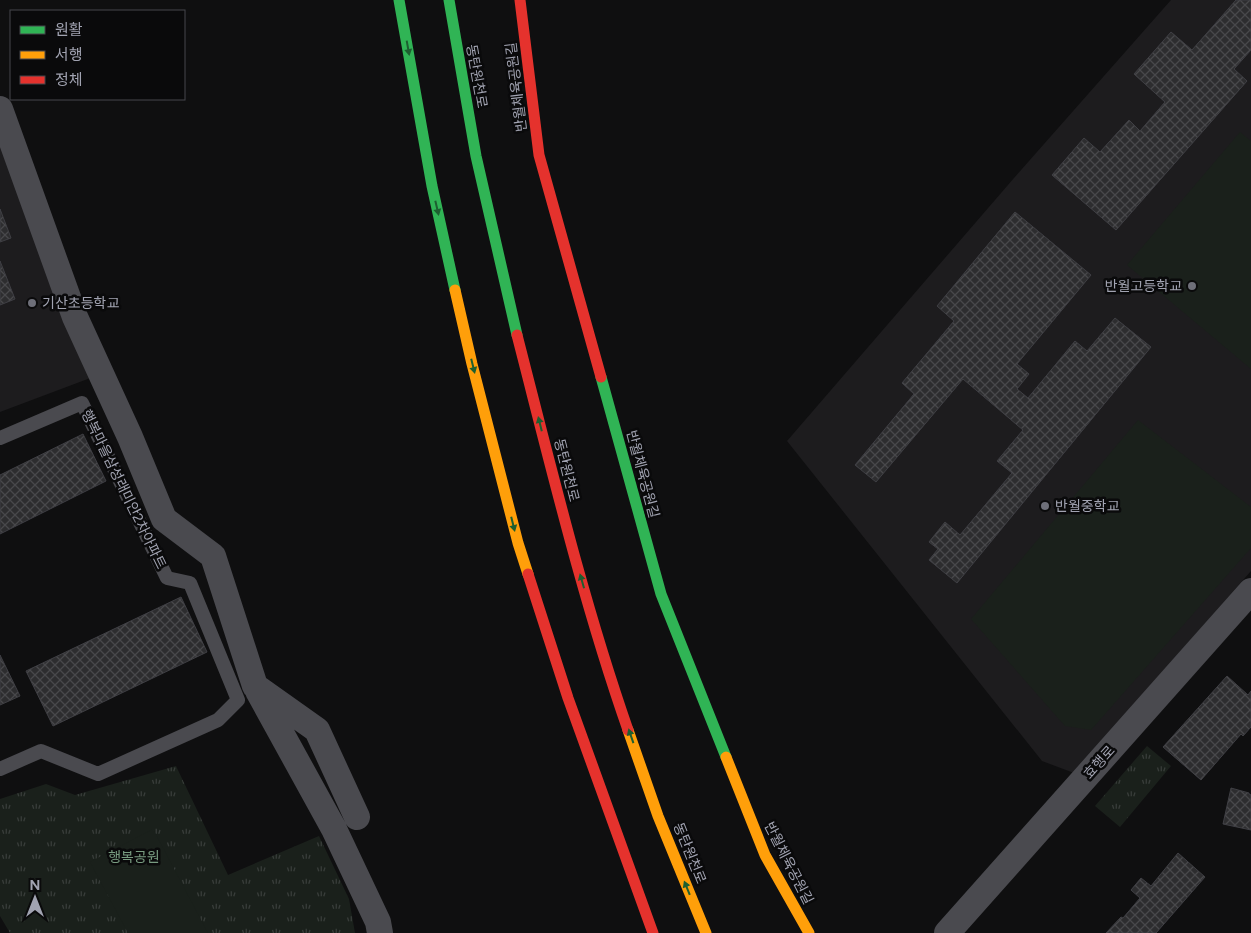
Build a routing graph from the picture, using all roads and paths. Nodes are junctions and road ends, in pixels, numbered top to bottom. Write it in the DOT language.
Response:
graph roads {
  1 [pos="399,0"];
  2 [pos="449,0"];
  3 [pos="520,0"];
  4 [pos="0,109"];
  5 [pos="0,438"];
  6 [pos="1251,591"];
  7 [pos="256,686"];
  8 [pos="0,769"];
  9 [pos="357,817"];
  10 [pos="380,933"];
  11 [pos="654,933"];
  12 [pos="706,933"];
  13 [pos="808,933"];
  14 [pos="947,933"];
  1 -- 11 [label="main road, one-way"];
  12 -- 2 [label="main road, 동탄원천로, one-way"];
  3 -- 13 [label="main road, 반월체육공원길"];
  4 -- 7 [label="street"];
  5 -- 8 [label="lane, 행복마을삼성래미안2차아파트"];
  6 -- 14 [label="street, 효행로"];
  7 -- 9 [label="street"];
  7 -- 10 [label="street"];
}
